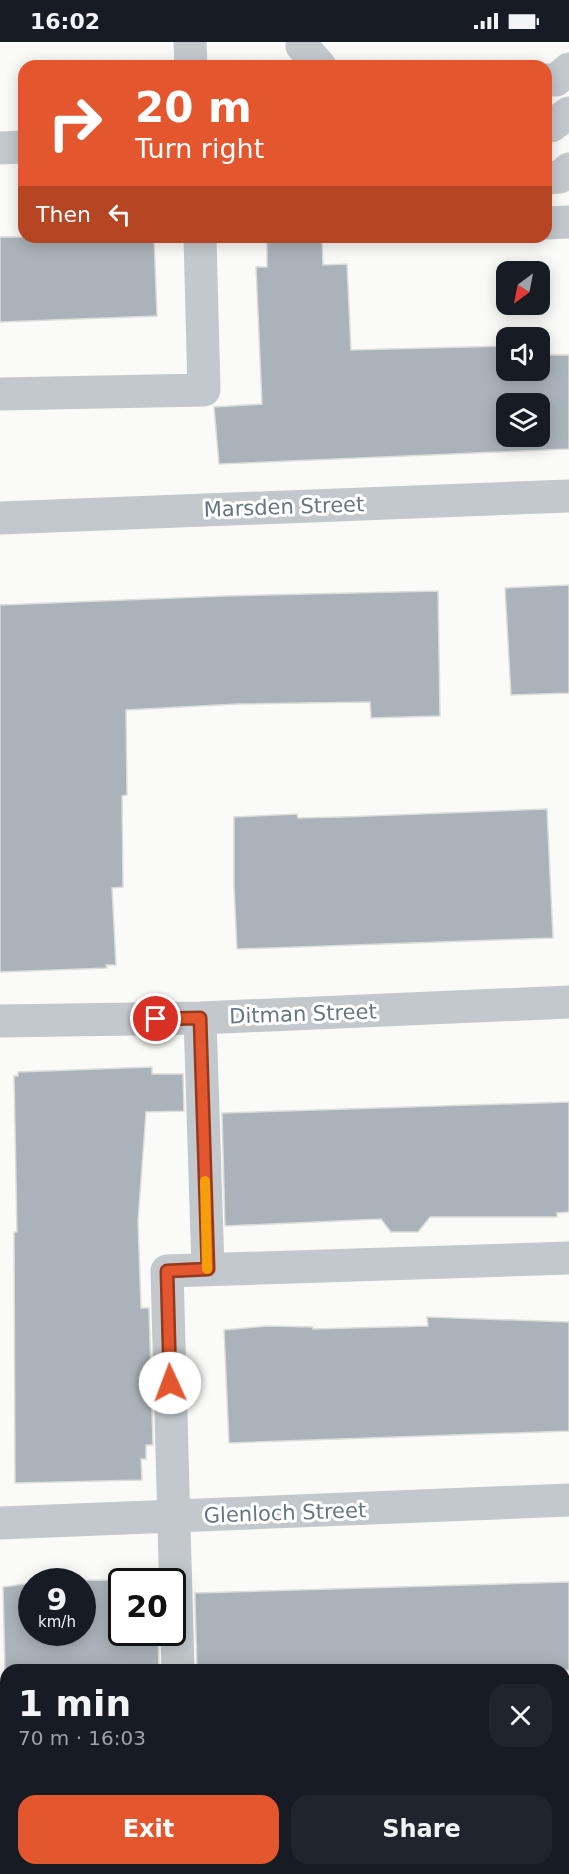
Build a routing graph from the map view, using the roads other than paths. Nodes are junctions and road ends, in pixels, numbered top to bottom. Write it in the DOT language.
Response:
graph roads {
  1 [pos="190,42"];
  2 [pos="191,60"];
  3 [pos="569,69"];
  4 [pos="552,80"];
  5 [pos="569,113"];
  6 [pos="552,125"];
  7 [pos="18,147"];
  8 [pos="0,148"];
  9 [pos="569,169"];
  10 [pos="552,178"];
  11 [pos="569,222"];
  12 [pos="552,223"];
  13 [pos="200,243"];
  14 [pos="0,394"];
  15 [pos="569,496"];
  16 [pos="0,518"];
  17 [pos="569,1002"];
  18 [pos="200,1018"];
  19 [pos="0,1021"];
  20 [pos="569,1258"];
  21 [pos="208,1269"];
  22 [pos="569,1500"];
  23 [pos="174,1517"];
  24 [pos="0,1523"];
  25 [pos="178,1664"];
  1 -- 2 [label="street"];
  3 -- 4 [label="street"];
  5 -- 6 [label="street"];
  7 -- 8 [label="street"];
  9 -- 10 [label="street"];
  11 -- 12 [label="street"];
  13 -- 14 [label="street"];
  15 -- 16 [label="street, Marsden Street"];
  17 -- 18 [label="street, Ditman Street"];
  18 -- 19 [label="street, Ditman Street"];
  18 -- 21 [label="street"];
  20 -- 21 [label="street"];
  21 -- 23 [label="street"];
  22 -- 23 [label="street, Glenloch Street"];
  23 -- 24 [label="street, Glenloch Street"];
  23 -- 25 [label="street"];
}
